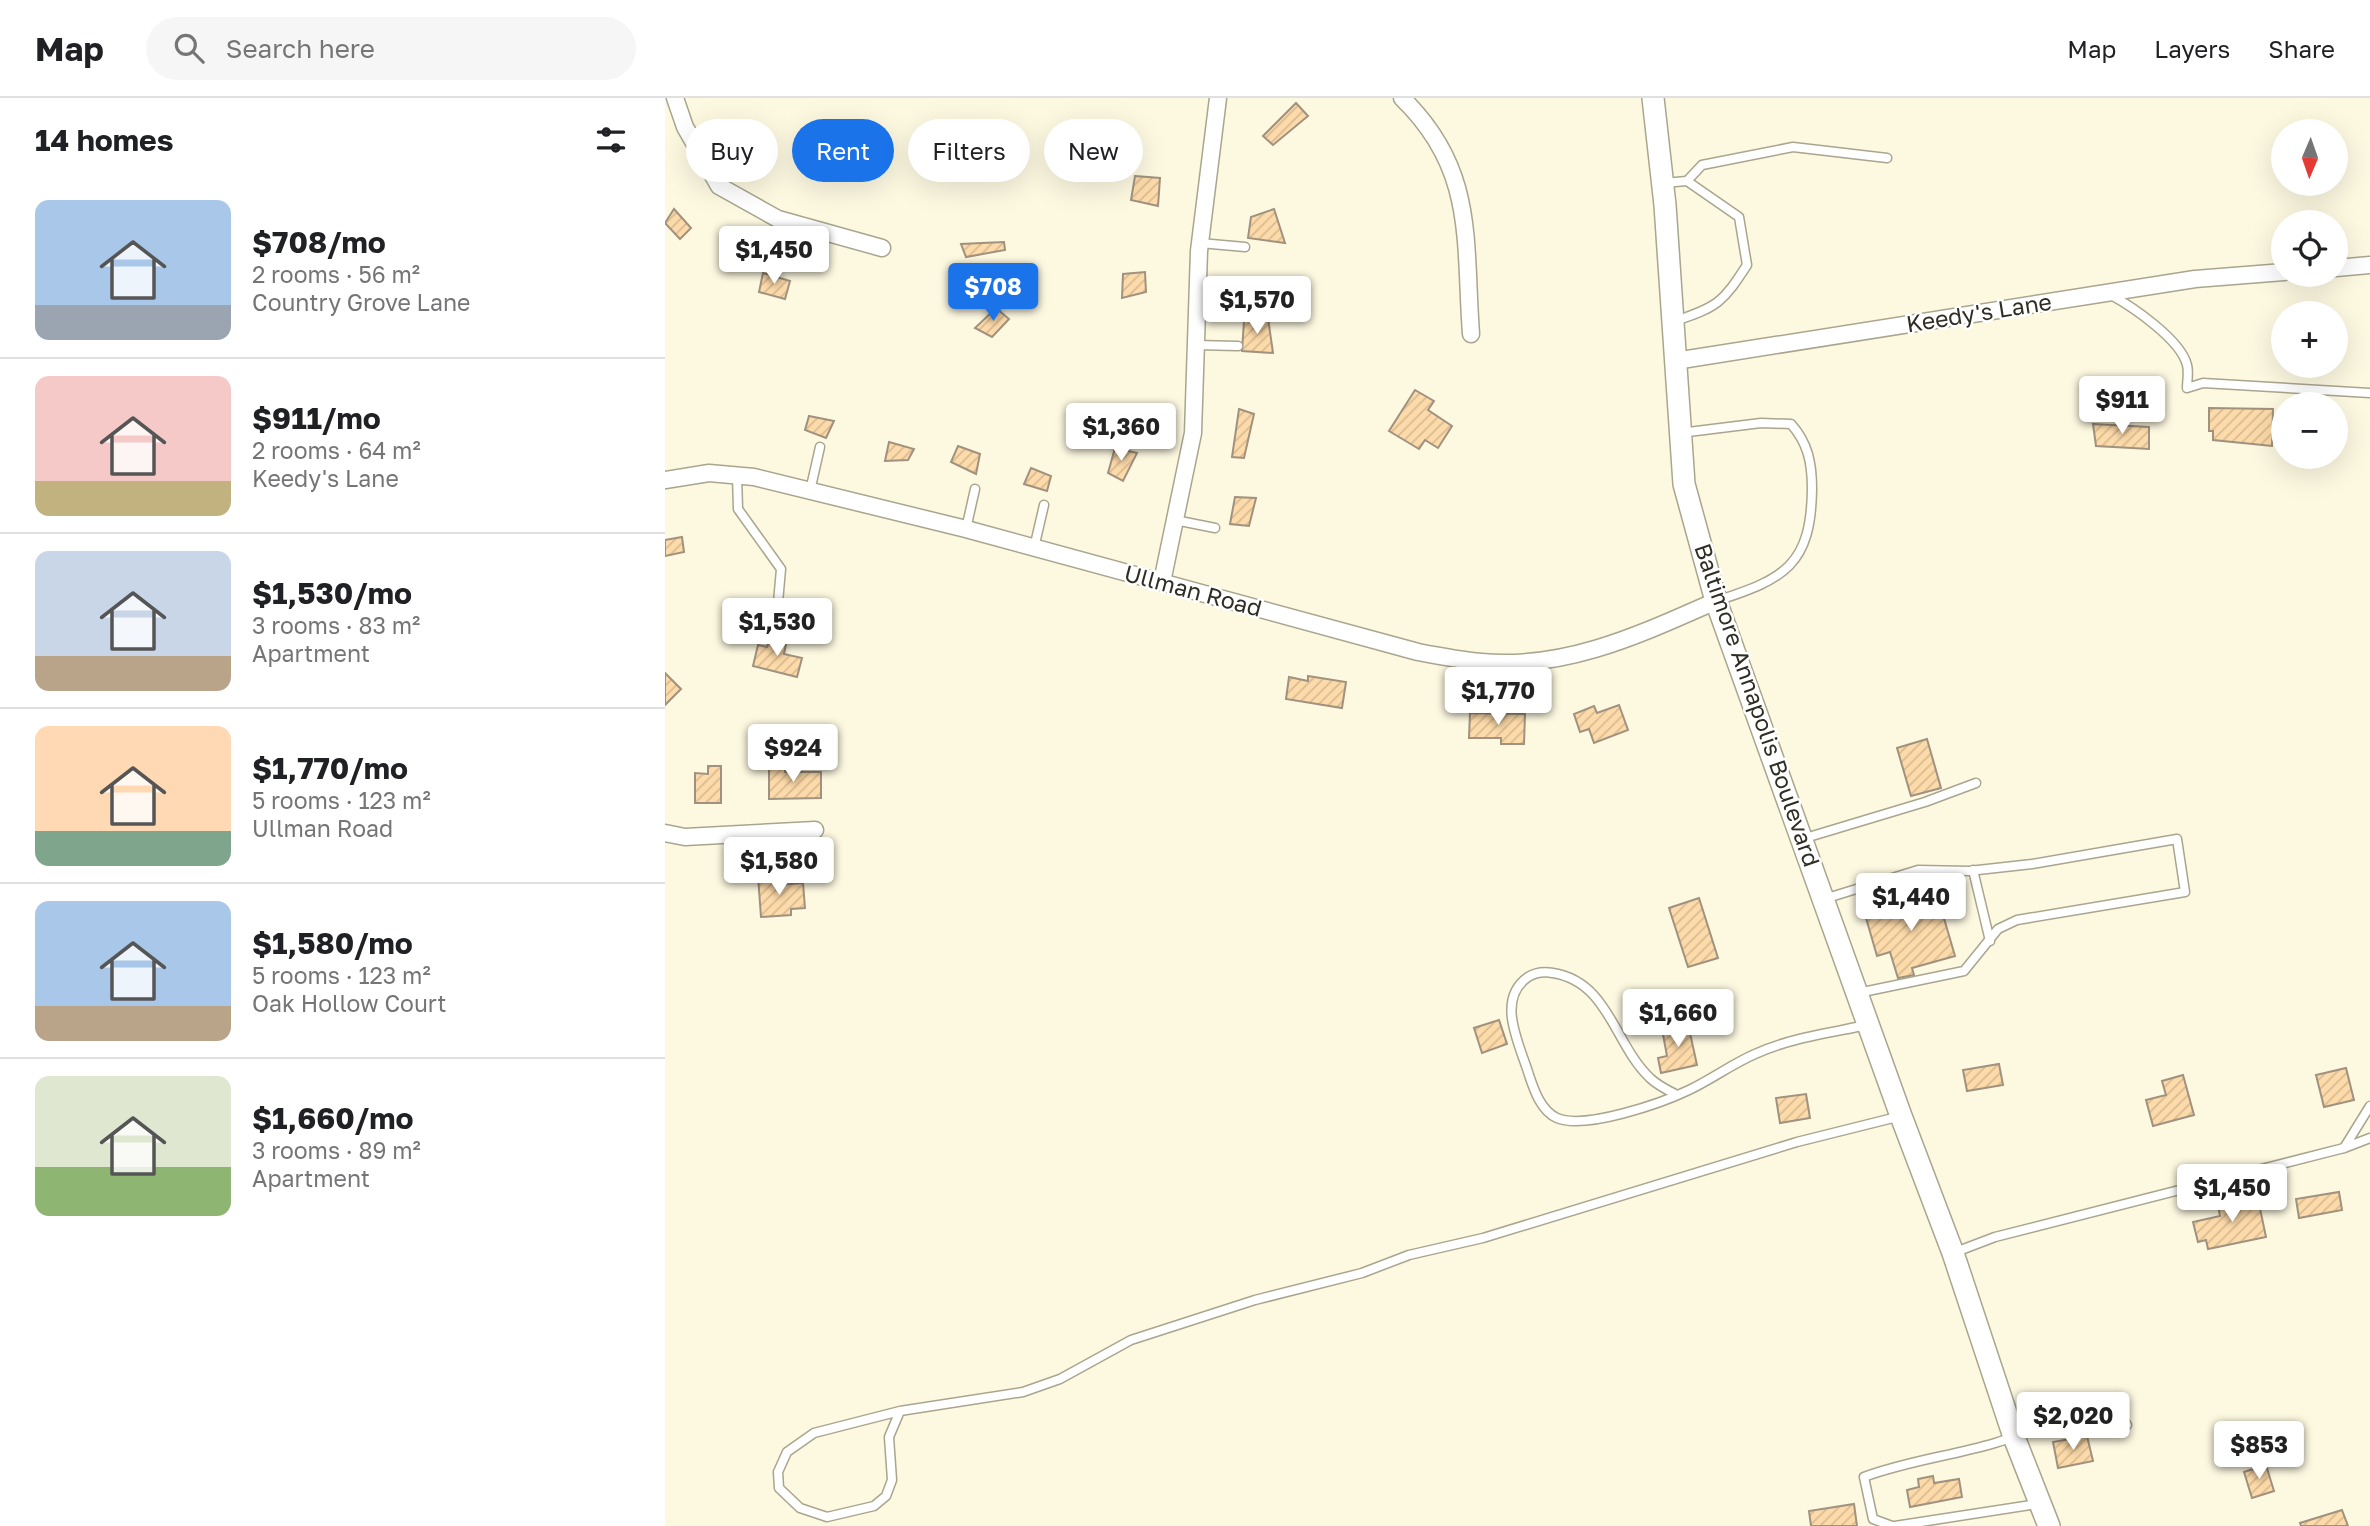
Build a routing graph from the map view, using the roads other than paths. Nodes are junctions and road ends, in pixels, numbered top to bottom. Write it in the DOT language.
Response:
graph roads {
  1 [pos="675,98"];
  2 [pos="1218,98"];
  3 [pos="1402,98"];
  4 [pos="1654,98"];
  5 [pos="1887,158"];
  6 [pos="1687,181"];
  7 [pos="1662,183"];
  8 [pos="1200,243"];
  9 [pos="1245,247"];
  10 [pos="882,248"];
  11 [pos="2370,265"];
  12 [pos="2348,267"];
  13 [pos="2271,273"];
  14 [pos="2106,293"];
  15 [pos="1672,321"];
  16 [pos="1471,334"];
  17 [pos="1196,345"];
  18 [pos="1238,346"];
  19 [pos="1675,361"];
  20 [pos="2370,393"];
  21 [pos="1680,433"];
  22 [pos="820,447"];
  23 [pos="737,475"];
  24 [pos="665,481"];
  25 [pos="975,489"];
  26 [pos="810,491"];
  27 [pos="1044,505"];
  28 [pos="1175,520"];
  29 [pos="1215,527"];
  30 [pos="966,529"];
  31 [pos="1034,548"];
  32 [pos="1162,582"];
  33 [pos="1716,601"];
  34 [pos="776,625"];
  35 [pos="1976,783"];
  36 [pos="815,830"];
  37 [pos="665,833"];
  38 [pos="1802,839"];
  39 [pos="1973,870"];
  40 [pos="1824,899"];
  41 [pos="1990,941"];
  42 [pos="1858,993"];
  43 [pos="1870,1025"];
  44 [pos="1677,1095"];
  45 [pos="2370,1106"];
  46 [pos="1901,1116"];
  47 [pos="2370,1138"];
  48 [pos="2344,1148"];
  49 [pos="1953,1253"];
  50 [pos="900,1411"];
  51 [pos="2127,1425"];
  52 [pos="2014,1437"];
  53 [pos="2040,1504"];
  54 [pos="1893,1526"];
  55 [pos="2049,1526"];
  1 -- 10 [label="street"];
  2 -- 8 [label="street"];
  3 -- 16 [label="street"];
  4 -- 7 [label="main road, Baltimore Annapolis Boulevard"];
  5 -- 6 [label="lane"];
  6 -- 7 [label="lane"];
  6 -- 15 [label="lane"];
  7 -- 15 [label="main road, Baltimore Annapolis Boulevard"];
  8 -- 9 [label="lane"];
  8 -- 17 [label="street"];
  11 -- 12 [label="street"];
  13 -- 14 [label="street, Keedy's Lane"];
  14 -- 19 [label="street, Keedy's Lane"];
  14 -- 20 [label="lane"];
  15 -- 19 [label="main road, Baltimore Annapolis Boulevard"];
  17 -- 18 [label="lane"];
  17 -- 28 [label="street"];
  19 -- 21 [label="main road, Baltimore Annapolis Boulevard"];
  21 -- 33 [label="main road, Baltimore Annapolis Boulevard"];
  21 -- 33 [label="lane"];
  22 -- 26 [label="lane"];
  23 -- 24 [label="street, Ullman Road"];
  23 -- 26 [label="street, Ullman Road"];
  23 -- 34 [label="lane"];
  25 -- 30 [label="lane"];
  26 -- 30 [label="street, Ullman Road"];
  27 -- 31 [label="lane"];
  28 -- 29 [label="lane"];
  28 -- 32 [label="street"];
  30 -- 31 [label="street, Ullman Road"];
  31 -- 32 [label="street, Ullman Road"];
  32 -- 33 [label="street, Ullman Road"];
  33 -- 38 [label="main road, Baltimore Annapolis Boulevard"];
  35 -- 38 [label="lane"];
  36 -- 37 [label="street"];
  38 -- 40 [label="main road, Baltimore Annapolis Boulevard"];
  39 -- 40 [label="lane"];
  39 -- 41 [label="lane"];
  39 -- 41 [label="lane"];
  40 -- 42 [label="main road, Baltimore Annapolis Boulevard"];
  41 -- 42 [label="lane"];
  42 -- 43 [label="main road, Baltimore Annapolis Boulevard"];
  43 -- 44 [label="lane"];
  43 -- 46 [label="main road, Baltimore Annapolis Boulevard"];
  44 -- 44 [label="lane"];
  45 -- 48 [label="lane"];
  46 -- 49 [label="main road, Baltimore Annapolis Boulevard"];
  46 -- 50 [label="lane"];
  47 -- 48 [label="lane"];
  48 -- 49 [label="lane"];
  49 -- 52 [label="main road, Baltimore Annapolis Boulevard"];
  50 -- 50 [label="lane"];
  51 -- 52 [label="lane"];
  52 -- 53 [label="main road, Baltimore Annapolis Boulevard"];
  52 -- 54 [label="lane"];
  53 -- 54 [label="lane"];
  53 -- 55 [label="main road, Baltimore Annapolis Boulevard"];
}
